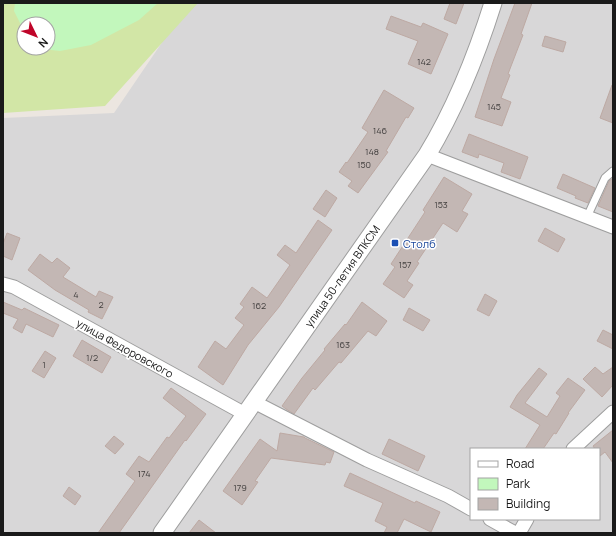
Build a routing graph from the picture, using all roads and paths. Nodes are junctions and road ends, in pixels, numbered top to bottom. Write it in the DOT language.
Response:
graph roads {
  1 [pos="493,3"];
  2 [pos="427,155"];
  3 [pos="613,171"];
  4 [pos="587,217"];
  5 [pos="613,227"];
  6 [pos="3,284"];
  7 [pos="250,408"];
  8 [pos="613,412"];
  9 [pos="574,448"];
  10 [pos="470,508"];
  11 [pos="492,520"];
  12 [pos="526,520"];
  13 [pos="162,533"];
  14 [pos="515,533"];
  15 [pos="519,533"];
  1 -- 2 [label="street, улица 50-летия ВЛКСМ"];
  2 -- 4 [label="street"];
  2 -- 7 [label="street, улица 50-летия ВЛКСМ"];
  3 -- 4 [label="lane"];
  4 -- 5 [label="street"];
  6 -- 7 [label="street, улица Федоровского"];
  7 -- 10 [label="street, улица Федоровского"];
  7 -- 13 [label="street, улица 50-летия ВЛКСМ"];
  8 -- 9 [label="street"];
  11 -- 14 [label="street"];
  12 -- 15 [label="street"];
}
